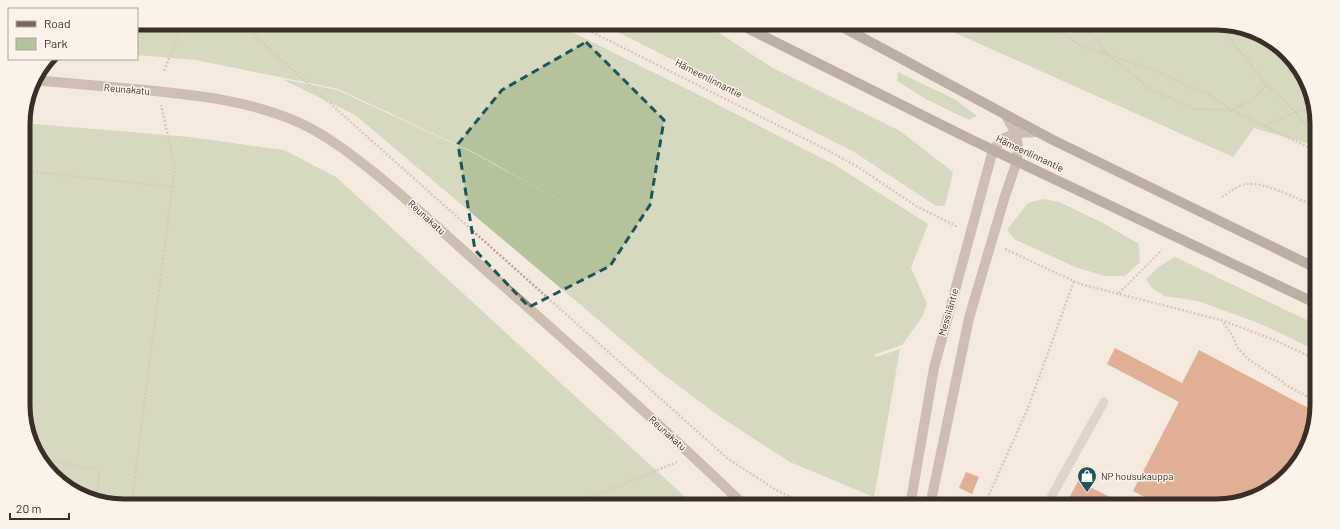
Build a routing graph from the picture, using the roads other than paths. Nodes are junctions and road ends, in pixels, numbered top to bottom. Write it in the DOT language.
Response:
graph roads {
  1 [pos="752,30"];
  2 [pos="848,30"];
  3 [pos="41,81"];
  4 [pos="1005,114"];
  5 [pos="1037,132"];
  6 [pos="1016,133"];
  7 [pos="994,150"];
  8 [pos="1017,161"];
  9 [pos="1310,265"];
  10 [pos="1310,300"];
  11 [pos="1104,402"];
  12 [pos="738,499"];
  13 [pos="911,499"];
  14 [pos="931,499"];
  15 [pos="1050,499"];
  1 -- 7 [label="main road, Hämeenlinnantie"];
  2 -- 4 [label="main road, Hämeenlinnantie"];
  3 -- 12 [label="street, Reunakatu"];
  4 -- 5 [label="main road, Hämeenlinnantie"];
  4 -- 6 [label="street"];
  5 -- 6 [label="street"];
  5 -- 9 [label="main road, Hämeenlinnantie"];
  6 -- 7 [label="street"];
  6 -- 8 [label="street"];
  7 -- 8 [label="main road, Hämeenlinnantie"];
  7 -- 13 [label="street, Messiläntie"];
  8 -- 10 [label="main road, Hämeenlinnantie"];
  8 -- 14 [label="street"];
  11 -- 15 [label="lane"];
}
